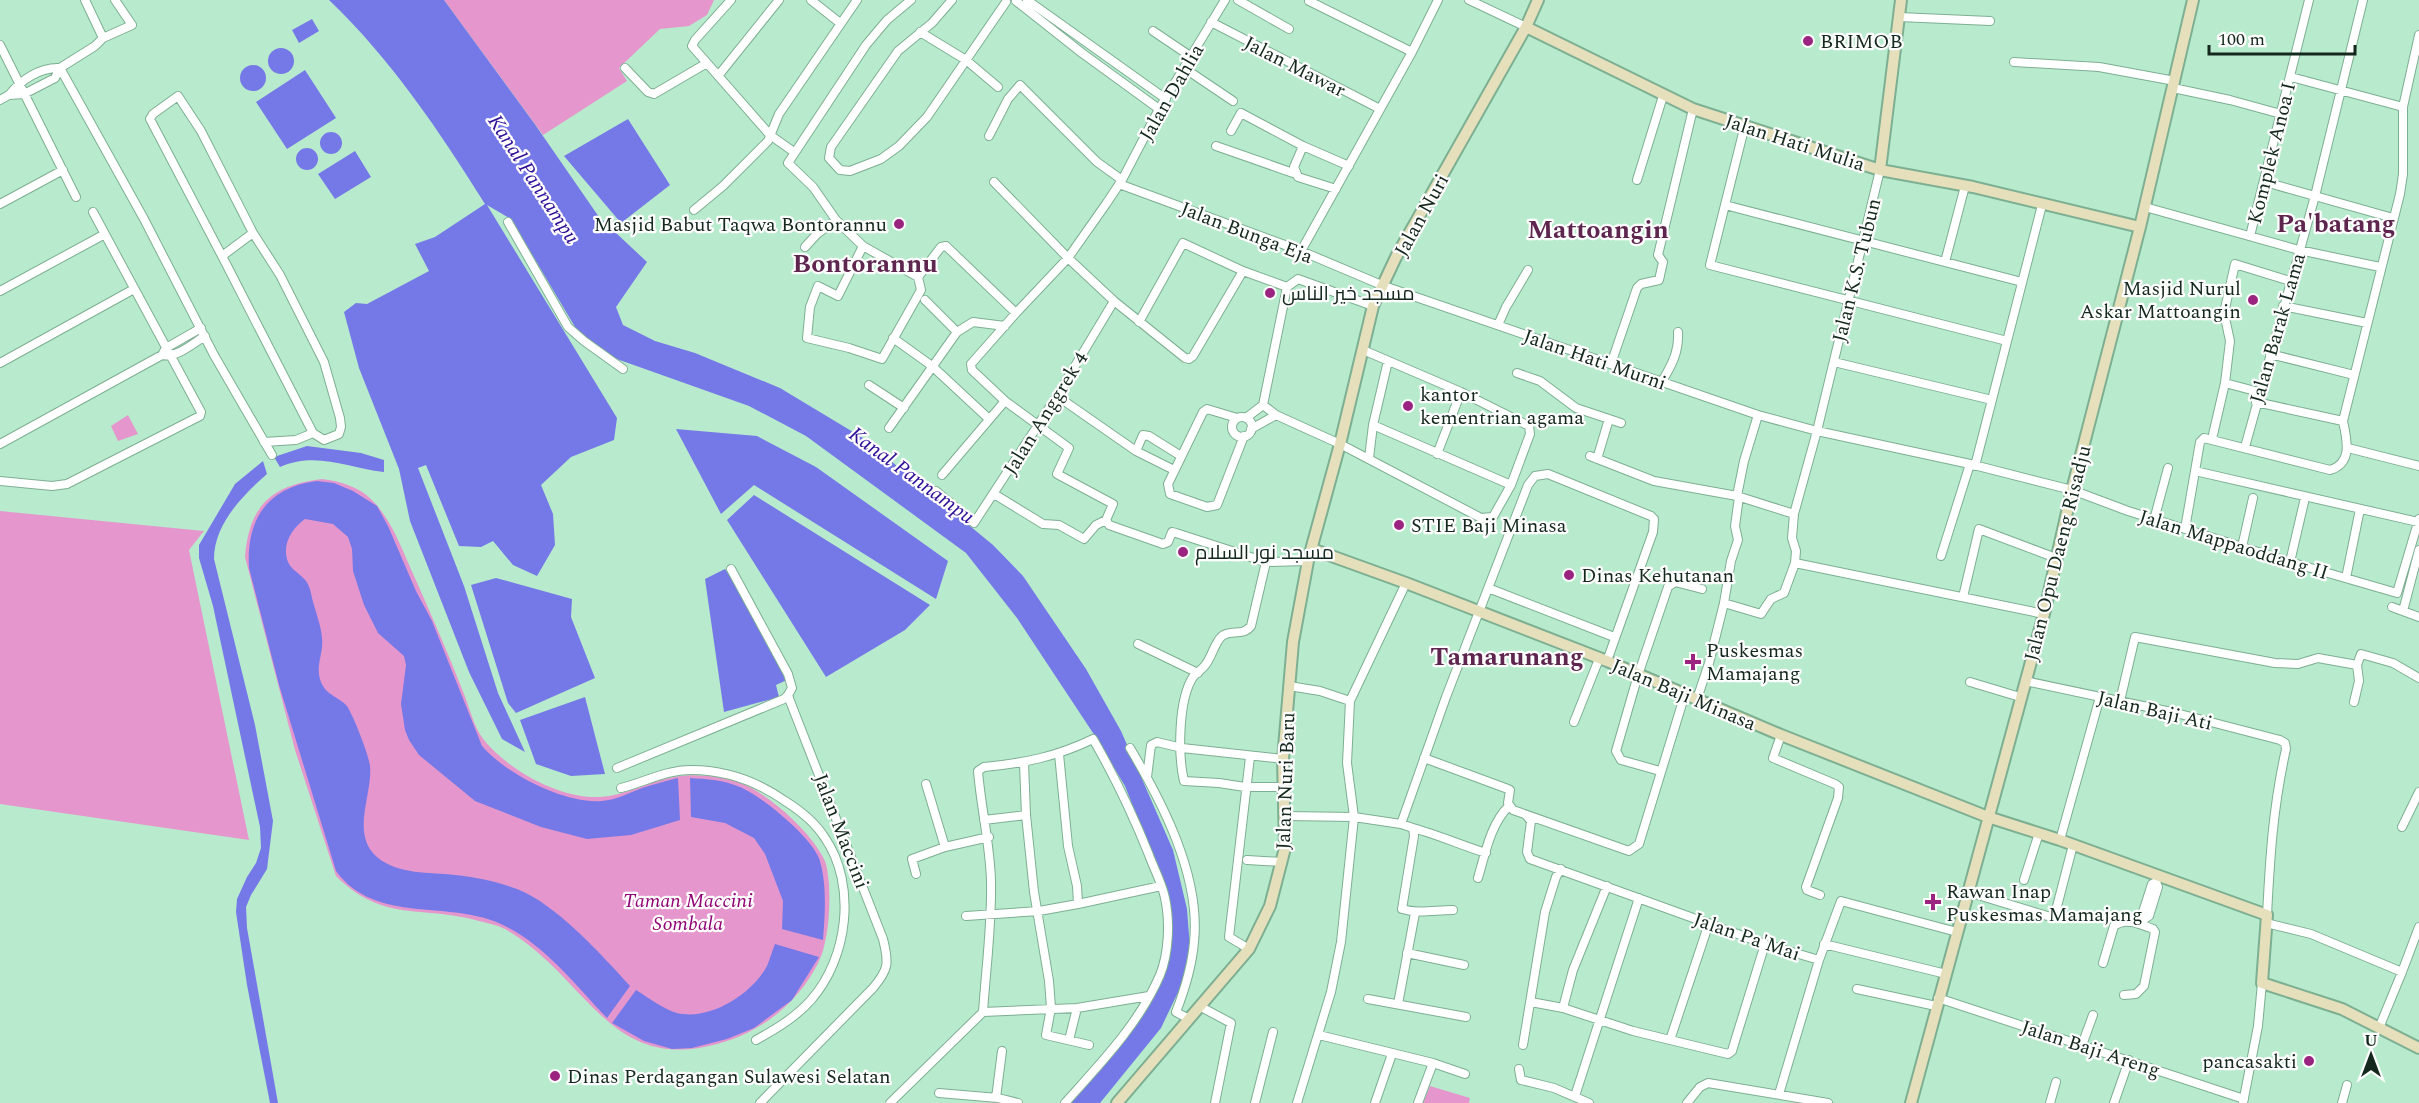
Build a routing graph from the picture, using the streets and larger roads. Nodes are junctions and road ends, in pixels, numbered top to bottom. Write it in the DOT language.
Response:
graph roads {
  1 [pos="85,0"];
  2 [pos="115,0"];
  3 [pos="731,0"];
  4 [pos="779,0"];
  5 [pos="811,0"];
  6 [pos="856,0"];
  7 [pos="911,0"];
  8 [pos="952,0"];
  9 [pos="1016,0"];
  10 [pos="1027,0"];
  11 [pos="1225,0"];
  12 [pos="1238,0"];
  13 [pos="1438,0"];
  14 [pos="1469,0"];
  15 [pos="1538,0"];
  16 [pos="1901,0"];
  17 [pos="2193,0"];
  18 [pos="2309,0"];
  19 [pos="2363,0"];
  20 [pos="1005,1"];
  21 [pos="1309,2"];
  22 [pos="1899,17"];
  23 [pos="1990,21"];
  24 [pos="1211,22"];
  25 [pos="840,23"];
  26 [pos="1526,27"];
  27 [pos="1290,29"];
  28 [pos="1153,31"];
  29 [pos="920,32"];
  30 [pos="2419,35"];
  31 [pos="103,38"];
  32 [pos="0,45"];
  33 [pos="1090,45"];
  34 [pos="1412,52"];
  35 [pos="1082,53"];
  36 [pos="1190,56"];
  37 [pos="966,60"];
  38 [pos="2014,62"];
  39 [pos="707,63"];
  40 [pos="60,68"];
  41 [pos="625,68"];
  42 [pos="1184,68"];
  43 [pos="718,76"];
  44 [pos="1135,77"];
  45 [pos="2291,77"];
  46 [pos="19,82"];
  47 [pos="2174,85"];
  48 [pos="998,87"];
  49 [pos="1128,87"];
  50 [pos="2341,92"];
  51 [pos="24,94"];
  52 [pos="9,95"];
  53 [pos="1664,96"];
  54 [pos="1166,99"];
  55 [pos="0,100"];
  56 [pos="1233,101"];
  57 [pos="2403,107"];
  58 [pos="1159,109"];
  59 [pos="1693,109"];
  60 [pos="1380,110"];
  61 [pos="2281,114"];
  62 [pos="1745,125"];
  63 [pos="1231,131"];
  64 [pos="770,135"];
  65 [pos="990,136"];
  66 [pos="1216,146"];
  67 [pos="1303,146"];
  68 [pos="794,152"];
  69 [pos="1349,166"];
  70 [pos="63,170"];
  71 [pos="1880,170"];
  72 [pos="1296,174"];
  73 [pos="1637,180"];
  74 [pos="994,182"];
  75 [pos="1120,182"];
  76 [pos="2265,182"];
  77 [pos="1965,186"];
  78 [pos="1336,189"];
  79 [pos="2315,196"];
  80 [pos="76,197"];
  81 [pos="0,204"];
  82 [pos="1725,205"];
  83 [pos="2042,205"];
  84 [pos="2145,207"];
  85 [pos="694,210"];
  86 [pos="93,212"];
  87 [pos="2393,218"];
  88 [pos="836,219"];
  89 [pos="508,222"];
  90 [pos="2140,226"];
  91 [pos="254,233"];
  92 [pos="105,234"];
  93 [pos="2250,236"];
  94 [pos="1863,242"];
  95 [pos="863,246"];
  96 [pos="805,247"];
  97 [pos="2299,250"];
  98 [pos="1301,251"];
  99 [pos="222,256"];
  100 [pos="1068,258"];
  101 [pos="1945,262"];
  102 [pos="2380,267"];
  103 [pos="1528,270"];
  104 [pos="1243,271"];
  105 [pos="918,277"];
  106 [pos="2290,281"];
  107 [pos="2022,282"];
  108 [pos="1379,284"];
  109 [pos="1287,287"];
  110 [pos="135,289"];
  111 [pos="0,291"];
  112 [pos="925,300"];
  113 [pos="1848,300"];
  114 [pos="1114,302"];
  115 [pos="1372,306"];
  116 [pos="2283,306"];
  117 [pos="1016,313"];
  118 [pos="1139,322"];
  119 [pos="2367,323"];
  120 [pos="1498,325"];
  121 [pos="1005,326"];
  122 [pos="201,328"];
  123 [pos="957,332"];
  124 [pos="1678,332"];
  125 [pos="205,336"];
  126 [pos="893,338"];
  127 [pos="2007,340"];
  128 [pos="1363,350"];
  129 [pos="166,353"];
  130 [pos="2270,354"];
  131 [pos="1388,361"];
  132 [pos="1834,362"];
  133 [pos="0,363"];
  134 [pos="1611,364"];
  135 [pos="933,366"];
  136 [pos="623,369"];
  137 [pos="1517,373"];
  138 [pos="2354,375"];
  139 [pos="1661,382"];
  140 [pos="2225,383"];
  141 [pos="869,386"];
  142 [pos="1461,392"];
  143 [pos="2259,392"];
  144 [pos="1057,396"];
  145 [pos="1992,400"];
  146 [pos="1005,401"];
  147 [pos="2256,402"];
  148 [pos="1263,405"];
  149 [pos="904,408"];
  150 [pos="1276,415"];
  151 [pos="1758,415"];
  152 [pos="1236,418"];
  153 [pos="988,419"];
  154 [pos="1609,419"];
  155 [pos="2343,422"];
  156 [pos="1621,423"];
  157 [pos="1373,425"];
  158 [pos="1037,426"];
  159 [pos="889,428"];
  160 [pos="1251,429"];
  161 [pos="1817,431"];
  162 [pos="313,433"];
  163 [pos="1240,436"];
  164 [pos="2212,439"];
  165 [pos="264,442"];
  166 [pos="0,444"];
  167 [pos="1340,444"];
  168 [pos="2245,447"];
  169 [pos="2348,448"];
  170 [pos="1137,451"];
  171 [pos="1437,454"];
  172 [pos="272,455"];
  173 [pos="1181,456"];
  174 [pos="1369,458"];
  175 [pos="1973,465"];
  176 [pos="2419,466"];
  177 [pos="2168,468"];
  178 [pos="1174,470"];
  179 [pos="2195,471"];
  180 [pos="942,475"];
  181 [pos="0,481"];
  182 [pos="1511,485"];
  183 [pos="2072,490"];
  184 [pos="936,491"];
  185 [pos="994,494"];
  186 [pos="1738,496"];
  187 [pos="2253,498"];
  188 [pos="2304,502"];
  189 [pos="2360,509"];
  190 [pos="1794,514"];
  191 [pos="1106,520"];
  192 [pos="2154,520"];
  193 [pos="2419,520"];
  194 [pos="2185,530"];
  195 [pos="2242,547"];
  196 [pos="1312,549"];
  197 [pos="2419,550"];
  198 [pos="1941,556"];
  199 [pos="2056,558"];
  200 [pos="1308,561"];
  201 [pos="1266,562"];
  202 [pos="2289,562"];
  203 [pos="1795,563"];
  204 [pos="731,569"];
  205 [pos="2346,578"];
  206 [pos="1406,583"];
  207 [pos="1488,588"];
  208 [pos="1702,589"];
  209 [pos="1963,597"];
  210 [pos="1724,603"];
  211 [pos="2392,608"];
  212 [pos="2403,611"];
  213 [pos="1478,612"];
  214 [pos="2044,614"];
  215 [pos="2419,617"];
  216 [pos="1614,637"];
  217 [pos="1138,644"];
  218 [pos="1603,660"];
  219 [pos="2356,665"];
  220 [pos="1198,673"];
  221 [pos="1638,675"];
  222 [pos="2419,678"];
  223 [pos="2025,681"];
  224 [pos="1970,682"];
  225 [pos="1289,686"];
  226 [pos="1684,694"];
  227 [pos="788,695"];
  228 [pos="2020,697"];
  229 [pos="2100,697"];
  230 [pos="1697,699"];
  231 [pos="1350,701"];
  232 [pos="2120,701"];
  233 [pos="2354,702"];
  234 [pos="1574,722"];
  235 [pos="1781,735"];
  236 [pos="1130,748"];
  237 [pos="1182,748"];
  238 [pos="1059,754"];
  239 [pos="1250,757"];
  240 [pos="1424,758"];
  241 [pos="1283,759"];
  242 [pos="1024,763"];
  243 [pos="617,768"];
  244 [pos="1660,771"];
  245 [pos="1147,777"];
  246 [pos="926,784"];
  247 [pos="1245,787"];
  248 [pos="1284,787"];
  249 [pos="621,788"];
  250 [pos="2419,792"];
  251 [pos="1509,806"];
  252 [pos="1026,815"];
  253 [pos="1526,815"];
  254 [pos="1285,816"];
  255 [pos="1354,817"];
  256 [pos="1988,817"];
  257 [pos="984,820"];
  258 [pos="1401,824"];
  259 [pos="2402,827"];
  260 [pos="1413,828"];
  261 [pos="2039,833"];
  262 [pos="988,837"];
  263 [pos="2060,840"];
  264 [pos="2073,844"];
  265 [pos="945,847"];
  266 [pos="1486,853"];
  267 [pos="1247,860"];
  268 [pos="1282,862"];
  269 [pos="1561,869"];
  270 [pos="916,874"];
  271 [pos="1478,878"];
  272 [pos="2157,879"];
  273 [pos="2024,880"];
  274 [pos="1161,886"];
  275 [pos="1607,886"];
  276 [pos="1968,892"];
  277 [pos="1820,895"];
  278 [pos="1639,898"];
  279 [pos="1078,904"];
  280 [pos="1453,910"];
  281 [pos="1039,911"];
  282 [pos="990,913"];
  283 [pos="1415,913"];
  284 [pos="966,916"];
  285 [pos="2266,919"];
  286 [pos="1709,922"];
  287 [pos="2144,922"];
  288 [pos="2419,927"];
  289 [pos="1957,932"];
  290 [pos="1765,944"];
  291 [pos="1824,945"];
  292 [pos="1249,949"];
  293 [pos="1407,953"];
  294 [pos="1819,960"];
  295 [pos="2103,963"];
  296 [pos="1464,964"];
  297 [pos="2402,972"];
  298 [pos="1946,974"];
  299 [pos="2262,983"];
  300 [pos="1857,989"];
  301 [pos="2124,995"];
  302 [pos="1149,996"];
  303 [pos="1368,999"];
  304 [pos="1531,1002"];
  305 [pos="1937,1002"];
  306 [pos="1398,1004"];
  307 [pos="1201,1007"];
  308 [pos="1050,1008"];
  309 [pos="1077,1008"];
  310 [pos="1563,1008"];
  311 [pos="983,1011"];
  312 [pos="2093,1015"];
  313 [pos="1466,1017"];
  314 [pos="1189,1019"];
  315 [pos="1600,1019"];
  316 [pos="2379,1028"];
  317 [pos="1273,1032"];
  318 [pos="1319,1035"];
  319 [pos="756,1040"];
  320 [pos="1069,1040"];
  321 [pos="1670,1040"];
  322 [pos="1089,1045"];
  323 [pos="1523,1045"];
  324 [pos="2082,1045"];
  325 [pos="2419,1048"];
  326 [pos="1002,1051"];
  327 [pos="1392,1054"];
  328 [pos="2129,1060"];
  329 [pos="1433,1063"];
  330 [pos="1519,1069"];
  331 [pos="1466,1074"];
  332 [pos="2056,1082"];
  333 [pos="2348,1085"];
  334 [pos="939,1093"];
  335 [pos="1779,1094"];
  336 [pos="996,1098"];
  337 [pos="1572,1098"];
  338 [pos="2244,1101"];
  339 [pos="1914,1102"];
  340 [pos="760,1103"];
  341 [pos="890,1103"];
  342 [pos="1018,1103"];
  343 [pos="1065,1103"];
  344 [pos="1117,1103"];
  345 [pos="1215,1103"];
  346 [pos="1254,1103"];
  347 [pos="1297,1103"];
  348 [pos="1375,1103"];
  349 [pos="1418,1103"];
  350 [pos="1588,1103"];
  351 [pos="1688,1103"];
  352 [pos="1828,1103"];
  353 [pos="2050,1103"];
  354 [pos="2114,1103"];
  355 [pos="2343,1103"];
  1 -- 31 [label="street"];
  2 -- 31 [label="street"];
  3 -- 39 [label="street"];
  4 -- 43 [label="street"];
  5 -- 25 [label="street"];
  6 -- 25 [label="street"];
  7 -- 68 [label="street"];
  8 -- 29 [label="street"];
  9 -- 20 [label="street"];
  9 -- 35 [label="street"];
  10 -- 33 [label="street"];
  11 -- 24 [label="street, Jalan Dahlia"];
  12 -- 27 [label="street"];
  13 -- 34 [label="street"];
  14 -- 26 [label="street, Jalan Hati Mulia"];
  15 -- 26 [label="street, Jalan Nuri"];
  16 -- 22 [label="street, Jalan K.S. Tubun"];
  17 -- 47 [label="street, Jalan Opu Daeng Risadju"];
  18 -- 45 [label="street, Komplek Anoa I"];
  19 -- 50 [label="street, Jalan Barak Lama"];
  20 -- 37 [label="street"];
  21 -- 34 [label="street"];
  22 -- 23 [label="street"];
  22 -- 71 [label="street, Jalan K.S. Tubun"];
  24 -- 36 [label="street, Jalan Dahlia"];
  24 -- 60 [label="street, Jalan Mawar"];
  25 -- 64 [label="street"];
  26 -- 53 [label="street, Jalan Hati Mulia"];
  26 -- 108 [label="street, Jalan Nuri"];
  28 -- 36 [label="street"];
  29 -- 37 [label="street"];
  29 -- 37 [label="street"];
  30 -- 57 [label="street"];
  31 -- 40 [label="street"];
  32 -- 46 [label="street"];
  33 -- 35 [label="street"];
  33 -- 44 [label="street"];
  34 -- 60 [label="street"];
  35 -- 49 [label="street"];
  36 -- 42 [label="street, Jalan Dahlia"];
  37 -- 48 [label="street"];
  38 -- 47 [label="street"];
  39 -- 41 [label="street"];
  39 -- 43 [label="street"];
  40 -- 46 [label="street"];
  40 -- 51 [label="street"];
  40 -- 122 [label="street"];
  42 -- 54 [label="street, Jalan Dahlia"];
  42 -- 56 [label="street"];
  43 -- 64 [label="street"];
  44 -- 49 [label="street"];
  44 -- 54 [label="street"];
  45 -- 50 [label="street"];
  45 -- 61 [label="street, Komplek Anoa I"];
  46 -- 51 [label="street"];
  46 -- 52 [label="street"];
  47 -- 61 [label="street"];
  47 -- 84 [label="street, Jalan Opu Daeng Risadju"];
  49 -- 58 [label="street"];
  50 -- 57 [label="street"];
  50 -- 79 [label="street, Jalan Barak Lama"];
  51 -- 52 [label="street"];
  51 -- 70 [label="street"];
  52 -- 55 [label="street"];
  53 -- 59 [label="street, Jalan Hati Mulia"];
  53 -- 73 [label="street"];
  54 -- 58 [label="street, Jalan Dahlia"];
  57 -- 87 [label="street"];
  58 -- 75 [label="street, Jalan Dahlia"];
  59 -- 62 [label="street, Jalan Hati Mulia"];
  59 -- 134 [label="street"];
  60 -- 69 [label="street"];
  61 -- 76 [label="street, Komplek Anoa I"];
  62 -- 71 [label="street, Jalan Hati Mulia"];
  62 -- 82 [label="street"];
  63 -- 67 [label="street"];
  64 -- 68 [label="street"];
  64 -- 85 [label="street"];
  65 -- 75 [label="street, Jalan Bunga Eja"];
  66 -- 72 [label="street"];
  67 -- 69 [label="street"];
  67 -- 72 [label="street"];
  68 -- 88 [label="street"];
  69 -- 78 [label="street"];
  70 -- 80 [label="street"];
  70 -- 81 [label="street"];
  71 -- 77 [label="street, Jalan Hati Mulia"];
  71 -- 94 [label="street, Jalan K.S. Tubun"];
  72 -- 78 [label="street"];
  74 -- 100 [label="street"];
  75 -- 98 [label="street, Jalan Bunga Eja"];
  75 -- 100 [label="street, Jalan Dahlia"];
  76 -- 79 [label="street"];
  76 -- 93 [label="street, Komplek Anoa I"];
  77 -- 83 [label="street, Jalan Hati Mulia"];
  77 -- 101 [label="street"];
  78 -- 98 [label="street"];
  79 -- 87 [label="street"];
  79 -- 97 [label="street, Jalan Barak Lama"];
  82 -- 94 [label="street"];
  82 -- 113 [label="street"];
  83 -- 90 [label="street, Jalan Hati Mulia"];
  83 -- 107 [label="street"];
  84 -- 90 [label="street, Jalan Opu Daeng Risadju"];
  84 -- 93 [label="street"];
  86 -- 92 [label="street"];
  87 -- 102 [label="street"];
  88 -- 95 [label="street"];
  88 -- 96 [label="street"];
  89 -- 136 [label="street"];
  90 -- 183 [label="street, Jalan Opu Daeng Risadju"];
  91 -- 99 [label="street"];
  91 -- 99 [label="street"];
  91 -- 162 [label="street"];
  92 -- 110 [label="street"];
  92 -- 111 [label="street"];
  93 -- 97 [label="street"];
  94 -- 101 [label="street"];
  94 -- 113 [label="street, Jalan K.S. Tubun"];
  95 -- 105 [label="street"];
  95 -- 126 [label="street"];
  97 -- 102 [label="street"];
  97 -- 106 [label="street, Jalan Barak Lama"];
  98 -- 108 [label="street, Jalan Bunga Eja"];
  99 -- 162 [label="street"];
  100 -- 114 [label="street"];
  100 -- 117 [label="street, Jalan Dahlia"];
  101 -- 107 [label="street"];
  102 -- 119 [label="street"];
  103 -- 120 [label="street"];
  104 -- 109 [label="street"];
  104 -- 118 [label="street"];
  104 -- 118 [label="street"];
  105 -- 117 [label="street"];
  105 -- 126 [label="street"];
  106 -- 116 [label="street, Jalan Barak Lama"];
  106 -- 140 [label="street"];
  107 -- 127 [label="street"];
  108 -- 115 [label="street, Jalan Nuri"];
  108 -- 120 [label="street, Jalan Hati Murni"];
  109 -- 115 [label="street"];
  109 -- 148 [label="street"];
  110 -- 129 [label="street"];
  110 -- 133 [label="street"];
  112 -- 123 [label="street"];
  113 -- 127 [label="street"];
  113 -- 132 [label="street, Jalan K.S. Tubun"];
  114 -- 118 [label="street"];
  114 -- 144 [label="street, Jalan Anggrek 4"];
  115 -- 128 [label="street, Jalan Nuri"];
  116 -- 119 [label="street"];
  116 -- 130 [label="street, Jalan Barak Lama"];
  117 -- 121 [label="street, Jalan Dahlia"];
  119 -- 138 [label="street"];
  120 -- 134 [label="street, Jalan Hati Murni"];
  121 -- 123 [label="street"];
  121 -- 146 [label="street, Jalan Dahlia"];
  122 -- 125 [label="street"];
  122 -- 129 [label="street"];
  123 -- 135 [label="street"];
  124 -- 139 [label="street"];
  125 -- 129 [label="street"];
  125 -- 165 [label="street"];
  126 -- 135 [label="street"];
  127 -- 145 [label="street"];
  128 -- 131 [label="street"];
  128 -- 167 [label="street, Jalan Nuri"];
  129 -- 166 [label="street"];
  129 -- 181 [label="street"];
  130 -- 138 [label="street"];
  130 -- 143 [label="street, Jalan Barak Lama"];
  131 -- 142 [label="street"];
  131 -- 157 [label="street"];
  132 -- 145 [label="street"];
  132 -- 161 [label="street, Jalan K.S. Tubun"];
  134 -- 139 [label="street, Jalan Hati Murni"];
  135 -- 149 [label="street"];
  135 -- 153 [label="street"];
  137 -- 154 [label="street"];
  138 -- 155 [label="street"];
  139 -- 151 [label="street, Jalan Hati Murni"];
  140 -- 143 [label="street"];
  140 -- 164 [label="street"];
  141 -- 149 [label="street"];
  142 -- 171 [label="street"];
  142 -- 182 [label="street"];
  143 -- 147 [label="street, Jalan Barak Lama"];
  144 -- 158 [label="street, Jalan Anggrek 4"];
  144 -- 170 [label="street"];
  145 -- 175 [label="street"];
  146 -- 153 [label="street"];
  146 -- 158 [label="street"];
  147 -- 155 [label="street"];
  147 -- 168 [label="street, Jalan Barak Lama"];
  148 -- 150 [label="street"];
  148 -- 152 [label="street"];
  149 -- 159 [label="street"];
  150 -- 160 [label="street"];
  150 -- 167 [label="street"];
  151 -- 161 [label="street, Jalan Hati Murni"];
  151 -- 186 [label="street"];
  152 -- 160 [label="street"];
  152 -- 163 [label="street"];
  152 -- 173 [label="street"];
  153 -- 180 [label="street"];
  154 -- 156 [label="street"];
  154 -- 186 [label="street"];
  155 -- 169 [label="street"];
  157 -- 171 [label="street"];
  157 -- 174 [label="street"];
  158 -- 185 [label="street, Jalan Anggrek 4"];
  158 -- 191 [label="street"];
  160 -- 163 [label="street"];
  161 -- 175 [label="street, Jalan Hati Murni"];
  161 -- 190 [label="street, Jalan K.S. Tubun"];
  162 -- 165 [label="street"];
  163 -- 178 [label="street"];
  164 -- 168 [label="street"];
  164 -- 179 [label="street"];
  165 -- 172 [label="street"];
  167 -- 174 [label="street"];
  167 -- 196 [label="street, Jalan Nuri"];
  168 -- 169 [label="street"];
  169 -- 176 [label="street"];
  170 -- 173 [label="street"];
  170 -- 178 [label="street"];
  171 -- 182 [label="street"];
  173 -- 178 [label="street"];
  174 -- 182 [label="street"];
  175 -- 183 [label="street, Jalan Mappaoddang II"];
  175 -- 198 [label="street"];
  177 -- 192 [label="street"];
  179 -- 189 [label="street"];
  179 -- 194 [label="street"];
  183 -- 192 [label="street, Jalan Mappaoddang II"];
  183 -- 199 [label="street, Jalan Opu Daeng Risadju"];
  184 -- 185 [label="street, Jalan Anggrek 4"];
  185 -- 191 [label="street"];
  186 -- 190 [label="street"];
  186 -- 210 [label="street"];
  187 -- 195 [label="street"];
  188 -- 202 [label="street"];
  189 -- 193 [label="street"];
  189 -- 205 [label="street"];
  190 -- 203 [label="street, Jalan K.S. Tubun"];
  191 -- 201 [label="street"];
  192 -- 194 [label="street, Jalan Mappaoddang II"];
  193 -- 205 [label="street, Jalan Mappaoddang II"];
  194 -- 195 [label="street, Jalan Mappaoddang II"];
  195 -- 202 [label="street, Jalan Mappaoddang II"];
  196 -- 200 [label="street, Jalan Nuri Baru"];
  196 -- 206 [label="street, Jalan Baji Minasa"];
  197 -- 212 [label="street"];
  199 -- 209 [label="street"];
  199 -- 214 [label="street, Jalan Opu Daeng Risadju"];
  200 -- 201 [label="street"];
  200 -- 225 [label="street, Jalan Nuri Baru"];
  201 -- 220 [label="street"];
  202 -- 205 [label="street, Jalan Mappaoddang II"];
  203 -- 209 [label="street"];
  203 -- 210 [label="street"];
  204 -- 227 [label="street, Jalan Maccini"];
  206 -- 213 [label="street, Jalan Baji Minasa"];
  206 -- 231 [label="street"];
  207 -- 213 [label="street"];
  207 -- 216 [label="street"];
  207 -- 216 [label="street"];
  208 -- 221 [label="street"];
  209 -- 214 [label="street"];
  210 -- 230 [label="street"];
  211 -- 212 [label="street"];
  212 -- 215 [label="street"];
  213 -- 218 [label="street, Jalan Baji Minasa"];
  213 -- 240 [label="street"];
  214 -- 223 [label="street, Jalan Opu Daeng Risadju"];
  216 -- 218 [label="street"];
  217 -- 220 [label="street"];
  218 -- 221 [label="street, Jalan Baji Minasa"];
  218 -- 234 [label="street"];
  219 -- 222 [label="street"];
  219 -- 232 [label="street"];
  219 -- 233 [label="street"];
  220 -- 237 [label="street"];
  221 -- 226 [label="street, Jalan Baji Minasa"];
  221 -- 244 [label="street"];
  223 -- 228 [label="street, Jalan Opu Daeng Risadju"];
  223 -- 229 [label="street, Jalan Baji Ati"];
  224 -- 228 [label="street"];
  225 -- 231 [label="street"];
  225 -- 241 [label="street, Jalan Nuri Baru"];
  226 -- 230 [label="street, Jalan Baji Minasa"];
  226 -- 244 [label="street"];
  227 -- 243 [label="street"];
  227 -- 340 [label="street, Jalan Maccini"];
  228 -- 256 [label="street, Jalan Opu Daeng Risadju"];
  229 -- 232 [label="street, Jalan Baji Ati"];
  229 -- 263 [label="street"];
  230 -- 235 [label="street, Jalan Baji Minasa"];
  231 -- 255 [label="street"];
  232 -- 285 [label="street, Jalan Baji Ati"];
  235 -- 256 [label="street, Jalan Baji Minasa"];
  235 -- 277 [label="street"];
  236 -- 245 [label="street"];
  237 -- 239 [label="street"];
  237 -- 245 [label="street"];
  237 -- 247 [label="street"];
  238 -- 242 [label="street"];
  238 -- 274 [label="street"];
  238 -- 279 [label="street"];
  239 -- 241 [label="street"];
  239 -- 247 [label="street"];
  240 -- 251 [label="street"];
  240 -- 258 [label="street"];
  241 -- 248 [label="street, Jalan Nuri Baru"];
  242 -- 252 [label="street"];
  242 -- 257 [label="street"];
  244 -- 253 [label="street"];
  245 -- 314 [label="street"];
  246 -- 265 [label="street"];
  247 -- 248 [label="street"];
  247 -- 292 [label="street"];
  248 -- 254 [label="street, Jalan Nuri Baru"];
  249 -- 319 [label="street"];
  250 -- 259 [label="street"];
  251 -- 253 [label="street"];
  251 -- 266 [label="street"];
  252 -- 257 [label="street"];
  252 -- 281 [label="street"];
  253 -- 269 [label="street, Jalan Pa'Mai"];
  254 -- 255 [label="street"];
  254 -- 268 [label="street, Jalan Nuri Baru"];
  255 -- 258 [label="street"];
  255 -- 318 [label="street"];
  256 -- 261 [label="street, Jalan Baji Minasa"];
  256 -- 276 [label="street, Jalan Opu Daeng Risadju"];
  257 -- 262 [label="street"];
  258 -- 260 [label="street"];
  260 -- 266 [label="street"];
  260 -- 283 [label="street"];
  261 -- 263 [label="street, Jalan Baji Minasa"];
  261 -- 273 [label="street"];
  262 -- 265 [label="street"];
  262 -- 282 [label="street"];
  263 -- 264 [label="street, Jalan Baji Minasa"];
  264 -- 272 [label="street, Jalan Baji Minasa"];
  264 -- 276 [label="street"];
  265 -- 270 [label="street"];
  266 -- 271 [label="street"];
  267 -- 268 [label="street"];
  268 -- 292 [label="street, Jalan Nuri Baru"];
  269 -- 275 [label="street, Jalan Pa'Mai"];
  269 -- 304 [label="street"];
  272 -- 285 [label="street, Jalan Baji Minasa"];
  272 -- 287 [label="street"];
  274 -- 279 [label="street"];
  274 -- 302 [label="street"];
  275 -- 278 [label="street, Jalan Pa'Mai"];
  275 -- 310 [label="street"];
  276 -- 289 [label="street, Jalan Opu Daeng Risadju"];
  278 -- 286 [label="street, Jalan Pa'Mai"];
  278 -- 315 [label="street"];
  279 -- 281 [label="street"];
  280 -- 283 [label="street"];
  281 -- 282 [label="street"];
  281 -- 308 [label="street"];
  282 -- 284 [label="street"];
  282 -- 311 [label="street"];
  283 -- 293 [label="street"];
  285 -- 297 [label="street"];
  285 -- 299 [label="street"];
  286 -- 290 [label="street, Jalan Pa'Mai"];
  286 -- 321 [label="street"];
  287 -- 295 [label="street"];
  287 -- 301 [label="street"];
  288 -- 297 [label="street"];
  289 -- 291 [label="street, Jalan Pa'Mai"];
  289 -- 298 [label="street, Jalan Opu Daeng Risadju"];
  290 -- 294 [label="street, Jalan Pa'Mai"];
  290 -- 321 [label="street"];
  291 -- 294 [label="street, Jalan Pa'Mai"];
  291 -- 298 [label="street"];
  292 -- 307 [label="street, Jalan Nuri Baru"];
  293 -- 296 [label="street"];
  293 -- 306 [label="street"];
  294 -- 335 [label="street"];
  297 -- 316 [label="street"];
  298 -- 305 [label="street, Jalan Opu Daeng Risadju"];
  299 -- 316 [label="street"];
  299 -- 338 [label="street"];
  300 -- 305 [label="street, Jalan Baji Areng"];
  302 -- 309 [label="street"];
  302 -- 343 [label="street"];
  303 -- 306 [label="street"];
  304 -- 310 [label="street"];
  304 -- 323 [label="street"];
  305 -- 324 [label="street, Jalan Baji Areng"];
  305 -- 339 [label="street, Jalan Opu Daeng Risadju"];
  306 -- 313 [label="street"];
  307 -- 314 [label="street, Jalan Nuri Baru"];
  307 -- 345 [label="street"];
  308 -- 309 [label="street"];
  308 -- 311 [label="street"];
  308 -- 320 [label="street"];
  309 -- 320 [label="street"];
  310 -- 315 [label="street"];
  311 -- 341 [label="street"];
  312 -- 324 [label="street"];
  314 -- 344 [label="street, Jalan Nuri Baru"];
  315 -- 321 [label="street"];
  315 -- 337 [label="street"];
  316 -- 325 [label="street"];
  317 -- 346 [label="street"];
  318 -- 327 [label="street"];
  318 -- 347 [label="street"];
  320 -- 322 [label="street"];
  324 -- 328 [label="street, Jalan Baji Areng"];
  326 -- 336 [label="street"];
  327 -- 329 [label="street"];
  327 -- 348 [label="street"];
  328 -- 338 [label="street, Jalan Baji Areng"];
  328 -- 354 [label="street"];
  329 -- 331 [label="street"];
  329 -- 349 [label="street"];
  330 -- 337 [label="street"];
  332 -- 353 [label="street"];
  333 -- 355 [label="street"];
  334 -- 336 [label="street"];
  335 -- 351 [label="street"];
  335 -- 352 [label="street"];
  336 -- 342 [label="street"];
  337 -- 350 [label="street"];
}
